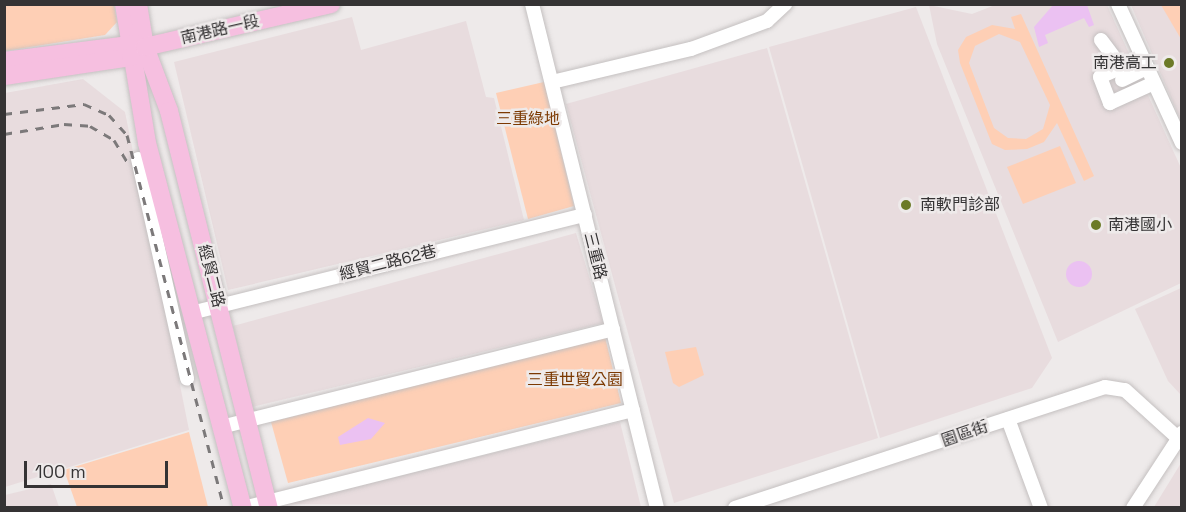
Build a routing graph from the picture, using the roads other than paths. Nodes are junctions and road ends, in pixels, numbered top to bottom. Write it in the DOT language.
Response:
graph roads {
  1 [pos="124,4"];
  2 [pos="138,4"];
  3 [pos="331,4"];
  4 [pos="532,4"];
  5 [pos="785,4"];
  6 [pos="1119,4"];
  7 [pos="1101,40"];
  8 [pos="134,48"];
  9 [pos="1113,56"];
  10 [pos="4,62"];
  11 [pos="1145,63"];
  12 [pos="4,76"];
  13 [pos="1122,80"];
  14 [pos="552,82"];
  15 [pos="1154,83"];
  16 [pos="1182,143"];
  17 [pos="138,159"];
  18 [pos="585,214"];
  19 [pos="218,306"];
  20 [pos="191,313"];
  21 [pos="613,329"];
  22 [pos="188,379"];
  23 [pos="633,410"];
  24 [pos="1008,419"];
  25 [pos="247,421"];
  26 [pos="221,427"];
  27 [pos="1180,436"];
  28 [pos="268,503"];
  29 [pos="1036,505"];
  30 [pos="243,507"];
  31 [pos="657,507"];
  32 [pos="735,507"];
  33 [pos="1133,507"];
  1 -- 8 [label="main road"];
  2 -- 8 [label="main road"];
  3 -- 8 [label="main road, 南港路一段"];
  4 -- 14 [label="street, 三重路"];
  5 -- 14 [label="street"];
  6 -- 11 [label="street"];
  7 -- 9 [label="street"];
  8 -- 10 [label="main road, 南港路一段"];
  8 -- 12 [label="main road, 南港路一段"];
  8 -- 19 [label="main road, 經貿二路"];
  8 -- 20 [label="main road, 經貿二路"];
  11 -- 13 [label="street"];
  11 -- 15 [label="street"];
  11 -- 15 [label="street"];
  14 -- 18 [label="street, 三重路"];
  15 -- 16 [label="street"];
  17 -- 22 [label="street"];
  18 -- 19 [label="street, 經貿二路62巷"];
  18 -- 21 [label="street, 三重路"];
  19 -- 20 [label="street, 經貿二路62巷"];
  19 -- 25 [label="main road, 經貿二路"];
  20 -- 26 [label="main road, 經貿二路"];
  21 -- 23 [label="street, 三重路"];
  21 -- 25 [label="street"];
  23 -- 28 [label="street"];
  23 -- 31 [label="street, 三重路"];
  24 -- 27 [label="street, 園區街"];
  24 -- 29 [label="street"];
  24 -- 32 [label="street, 園區街"];
  25 -- 26 [label="street"];
  25 -- 28 [label="main road, 經貿二路"];
  26 -- 30 [label="main road, 經貿二路"];
  27 -- 33 [label="street"];
  28 -- 30 [label="street"];
}
